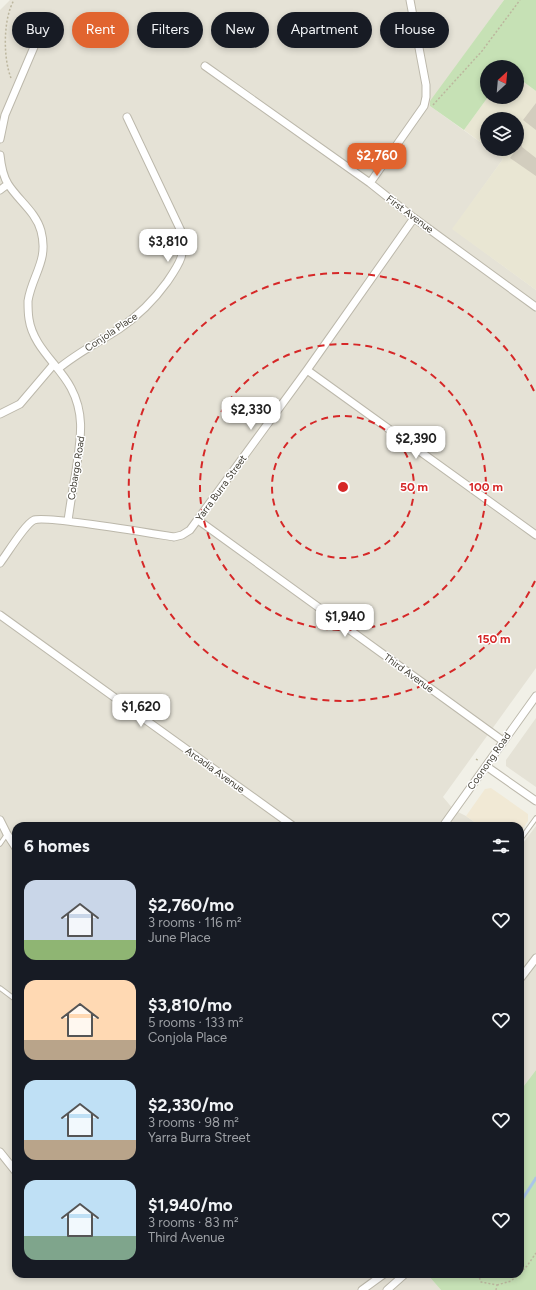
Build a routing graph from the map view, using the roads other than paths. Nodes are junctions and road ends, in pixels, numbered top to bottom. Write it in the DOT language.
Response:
graph roads {
  1 [pos="410,0"];
  2 [pos="34,48"];
  3 [pos="205,66"];
  4 [pos="127,117"];
  5 [pos="0,139"];
  6 [pos="0,155"];
  7 [pos="370,183"];
  8 [pos="8,184"];
  9 [pos="0,190"];
  10 [pos="414,218"];
  11 [pos="536,307"];
  12 [pos="56,367"];
  13 [pos="306,370"];
  14 [pos="0,414"];
  15 [pos="198,520"];
  16 [pos="68,521"];
  17 [pos="536,535"];
  18 [pos="0,563"];
  19 [pos="0,615"];
  20 [pos="536,696"];
  21 [pos="503,741"];
  22 [pos="486,766"];
  23 [pos="536,801"];
  24 [pos="536,818"];
  25 [pos="0,820"];
  26 [pos="287,822"];
  27 [pos="446,822"];
  28 [pos="7,834"];
  29 [pos="524,834"];
  30 [pos="12,842"];
  31 [pos="0,844"];
  32 [pos="536,958"];
  33 [pos="524,974"];
  34 [pos="0,988"];
  35 [pos="12,997"];
  36 [pos="0,1152"];
  37 [pos="12,1167"];
  38 [pos="378,1278"];
  39 [pos="400,1278"];
  40 [pos="362,1290"];
  41 [pos="387,1290"];
  1 -- 7 [label="street"];
  2 -- 5 [label="street"];
  3 -- 7 [label="street, First Avenue"];
  4 -- 12 [label="street, Conjola Place"];
  6 -- 8 [label="street, Cobargo Road"];
  7 -- 10 [label="street, First Avenue"];
  8 -- 9 [label="street"];
  8 -- 12 [label="street, Cobargo Road"];
  10 -- 11 [label="street, First Avenue"];
  10 -- 13 [label="street, Yarra Burra Street"];
  12 -- 14 [label="street, Conjola Place"];
  12 -- 16 [label="street, Cobargo Road"];
  13 -- 15 [label="street, Yarra Burra Street"];
  13 -- 17 [label="street"];
  15 -- 16 [label="street, Yarra Burra Street"];
  15 -- 21 [label="street, Third Avenue"];
  16 -- 18 [label="street, Yarra Burra Street"];
  19 -- 26 [label="street, Arcadia Avenue"];
  20 -- 21 [label="street, Coonong Road"];
  21 -- 22 [label="street, Coonong Road"];
  22 -- 23 [label="street"];
  22 -- 27 [label="street, Coonong Road"];
  24 -- 29 [label="lane"];
  25 -- 28 [label="street"];
  28 -- 30 [label="street"];
  28 -- 31 [label="lane"];
  32 -- 33 [label="street"];
  34 -- 35 [label="lane"];
  36 -- 37 [label="street"];
  38 -- 40 [label="street"];
  39 -- 41 [label="street"];
}
